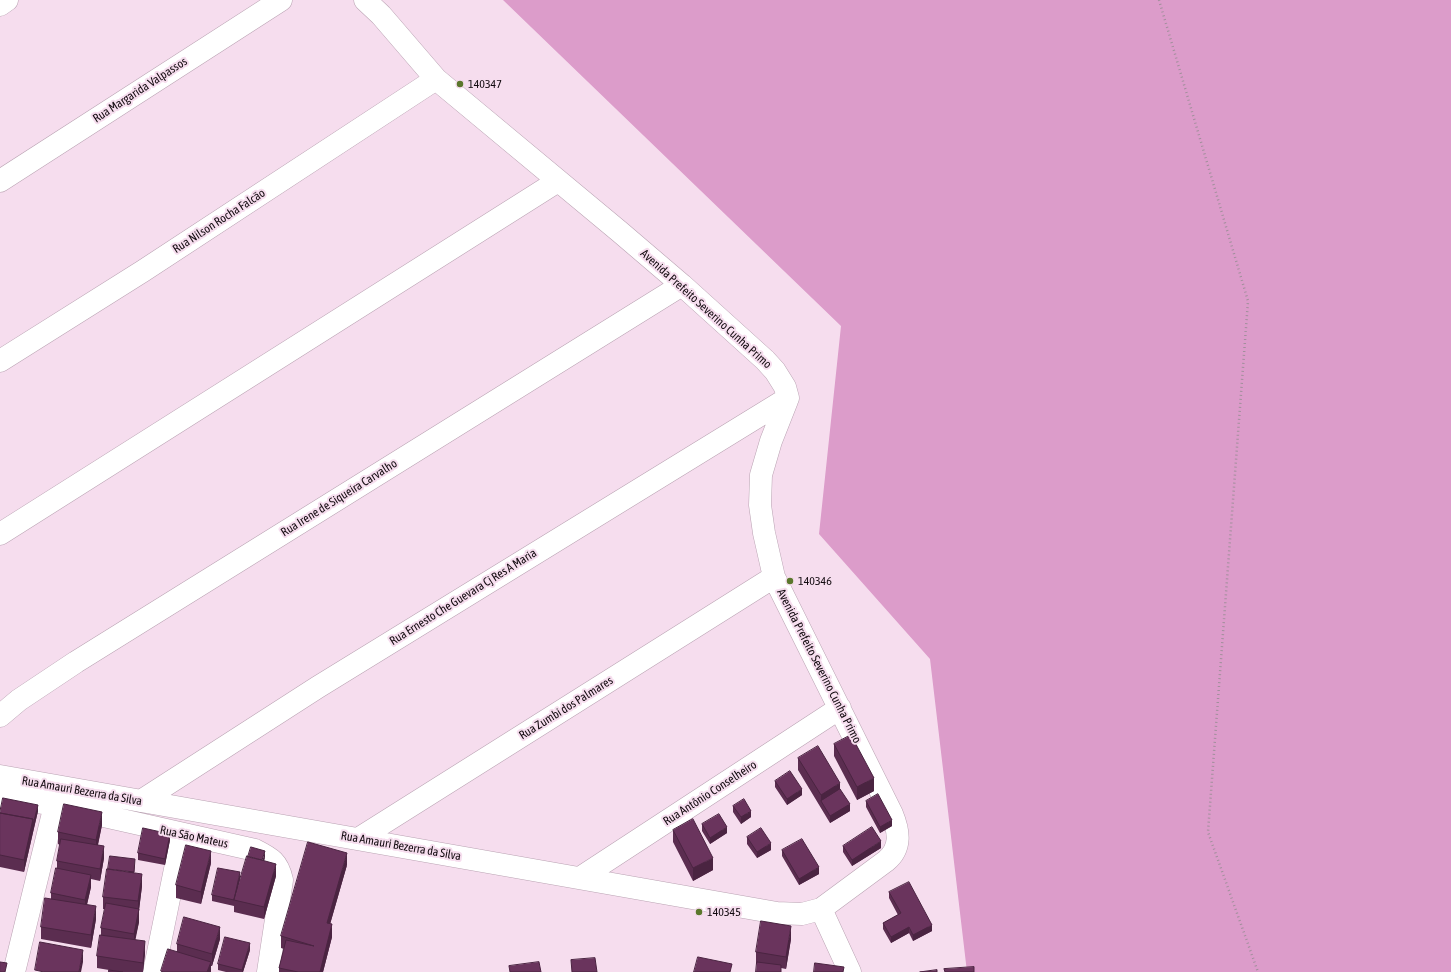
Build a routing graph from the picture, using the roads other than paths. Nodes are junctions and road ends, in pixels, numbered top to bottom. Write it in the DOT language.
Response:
graph roads {
  1 [pos="7,0"];
  2 [pos="281,0"];
  3 [pos="365,0"];
  4 [pos="0,5"];
  5 [pos="436,79"];
  6 [pos="0,181"];
  7 [pos="558,181"];
  8 [pos="682,285"];
  9 [pos="0,361"];
  10 [pos="788,398"];
  11 [pos="0,534"];
  12 [pos="774,577"];
  13 [pos="840,708"];
  14 [pos="0,716"];
  15 [pos="0,776"];
  16 [pos="0,796"];
  17 [pos="141,801"];
  18 [pos="55,806"];
  19 [pos="182,835"];
  20 [pos="358,838"];
  21 [pos="580,878"];
  22 [pos="811,911"];
  23 [pos="14,972"];
  24 [pos="154,972"];
  25 [pos="268,972"];
  26 [pos="850,972"];
  1 -- 4 [label="street"];
  2 -- 6 [label="street, Rua Margarida Valpassos"];
  3 -- 5 [label="street, Avenida Prefeito Severino Cunha Primo"];
  5 -- 7 [label="street, Avenida Prefeito Severino Cunha Primo"];
  5 -- 9 [label="street, Rua Nilson Rocha Falcão"];
  7 -- 8 [label="street, Avenida Prefeito Severino Cunha Primo"];
  7 -- 11 [label="street"];
  8 -- 10 [label="street, Avenida Prefeito Severino Cunha Primo"];
  8 -- 14 [label="street, Rua Irene de Siqueira Carvalho"];
  10 -- 12 [label="street, Avenida Prefeito Severino Cunha Primo"];
  10 -- 17 [label="street, Rua Ernesto Che Guevara Cj Res A Maria"];
  12 -- 13 [label="street, Avenida Prefeito Severino Cunha Primo"];
  12 -- 20 [label="street, Rua Zumbi dos Palmares"];
  13 -- 21 [label="street, Rua Antônio Conselheiro"];
  13 -- 22 [label="street, Avenida Prefeito Severino Cunha Primo"];
  15 -- 17 [label="street, Rua Amauri Bezerra da Silva"];
  16 -- 18 [label="street, Rua São Mateus"];
  17 -- 20 [label="street, Rua Amauri Bezerra da Silva"];
  18 -- 19 [label="street, Rua São Mateus"];
  18 -- 23 [label="street"];
  19 -- 24 [label="street"];
  19 -- 25 [label="street, Rua São Mateus"];
  20 -- 21 [label="street, Rua Amauri Bezerra da Silva"];
  21 -- 22 [label="street, Rua Amauri Bezerra da Silva"];
  22 -- 26 [label="street"];
}
